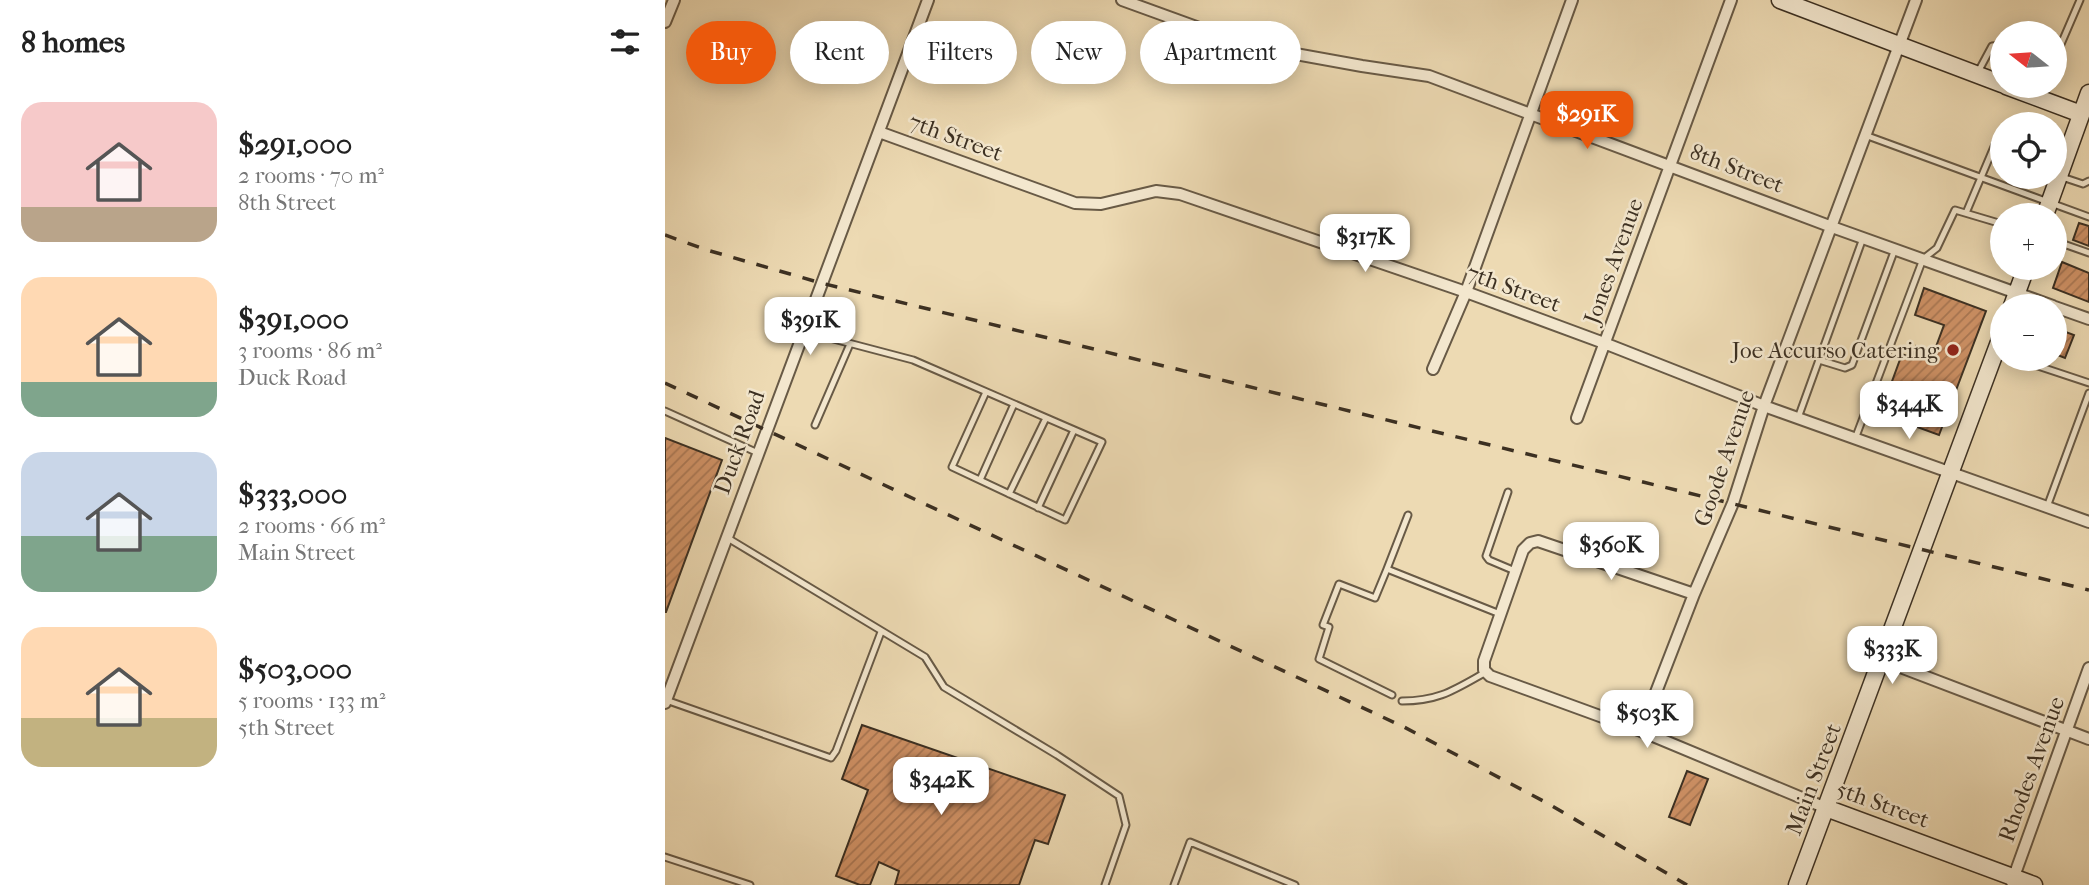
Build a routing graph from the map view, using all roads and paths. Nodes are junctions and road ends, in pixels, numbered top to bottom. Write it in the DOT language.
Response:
graph roads {
  1 [pos="674,0"];
  2 [pos="928,0"];
  3 [pos="1122,0"];
  4 [pos="1572,0"];
  5 [pos="1731,0"];
  6 [pos="1780,0"];
  7 [pos="1916,0"];
  8 [pos="2080,0"];
  9 [pos="665,22"];
  10 [pos="2067,30"];
  11 [pos="1899,46"];
  12 [pos="1990,50"];
  13 [pos="1977,75"];
  14 [pos="1990,80"];
  15 [pos="2089,93"];
  16 [pos="2039,98"];
  17 [pos="1531,114"];
  18 [pos="2085,115"];
  19 [pos="879,132"];
  20 [pos="1865,135"];
  21 [pos="1990,158"];
  22 [pos="2067,159"];
  23 [pos="1670,165"];
  24 [pos="2089,175"];
  25 [pos="2067,178"];
  26 [pos="1979,179"];
  27 [pos="2086,182"];
  28 [pos="2033,203"];
  29 [pos="1966,212"];
  30 [pos="2067,213"];
  31 [pos="2089,217"];
  32 [pos="1990,220"];
  33 [pos="1832,227"];
  34 [pos="1863,238"];
  35 [pos="2067,246"];
  36 [pos="1895,249"];
  37 [pos="2089,253"];
  38 [pos="1923,259"];
  39 [pos="1466,292"];
  40 [pos="2001,294"];
  41 [pos="2067,311"];
  42 [pos="2089,319"];
  43 [pos="803,331"];
  44 [pos="1604,343"];
  45 [pos="850,344"];
  46 [pos="1819,360"];
  47 [pos="1990,367"];
  48 [pos="1433,369"];
  49 [pos="2053,371"];
  50 [pos="2089,383"];
  51 [pos="986,392"];
  52 [pos="2089,393"];
  53 [pos="1014,404"];
  54 [pos="1763,406"];
  55 [pos="665,411"];
  56 [pos="1046,418"];
  57 [pos="1577,418"];
  58 [pos="1798,418"];
  59 [pos="815,425"];
  60 [pos="1074,430"];
  61 [pos="1855,439"];
  62 [pos="758,453"];
  63 [pos="1952,473"];
  64 [pos="980,480"];
  65 [pos="1508,492"];
  66 [pos="1009,494"];
  67 [pos="2047,507"];
  68 [pos="1038,508"];
  69 [pos="1408,514"];
  70 [pos="2089,522"];
  71 [pos="726,537"];
  72 [pos="1387,569"];
  73 [pos="1515,571"];
  74 [pos="1694,594"];
  75 [pos="1500,614"];
  76 [pos="881,632"];
  77 [pos="1882,660"];
  78 [pos="2089,668"];
  79 [pos="1485,671"];
  80 [pos="669,678"];
  81 [pos="1392,695"];
  82 [pos="1402,701"];
  83 [pos="666,702"];
  84 [pos="1641,731"];
  85 [pos="2067,731"];
  86 [pos="2089,739"];
  87 [pos="1826,808"];
  88 [pos="665,857"];
  89 [pos="2013,881"];
  90 [pos="750,885"];
  91 [pos="1105,885"];
  92 [pos="1174,885"];
  93 [pos="1295,885"];
  94 [pos="1797,885"];
  95 [pos="2034,885"];
  1 -- 9 [label="street"];
  2 -- 19 [label="street, Duck Road"];
  3 -- 17 [label="street, 8th Street"];
  4 -- 17 [label="street"];
  5 -- 23 [label="street, Jones Avenue"];
  6 -- 11 [label="main road"];
  7 -- 11 [label="street, Goode Avenue"];
  8 -- 10 [label="lane"];
  11 -- 13 [label="main road"];
  11 -- 20 [label="street, Goode Avenue"];
  12 -- 13 [label="lane"];
  13 -- 14 [label="main road"];
  15 -- 18 [label="main road"];
  16 -- 18 [label="main road"];
  17 -- 23 [label="street, 8th Street"];
  17 -- 39 [label="street"];
  18 -- 22 [label="main road"];
  19 -- 39 [label="street, 7th Street"];
  19 -- 43 [label="street, Duck Road"];
  20 -- 26 [label="lane"];
  20 -- 33 [label="street, Goode Avenue"];
  21 -- 26 [label="lane"];
  23 -- 33 [label="street, 8th Street"];
  23 -- 44 [label="street, Jones Avenue"];
  24 -- 27 [label="lane"];
  25 -- 27 [label="lane"];
  26 -- 28 [label="lane"];
  26 -- 29 [label="lane"];
  29 -- 32 [label="lane"];
  29 -- 38 [label="lane"];
  30 -- 31 [label="lane"];
  33 -- 34 [label="street, 8th Street"];
  33 -- 54 [label="street, Goode Avenue"];
  34 -- 36 [label="street, 8th Street"];
  34 -- 46 [label="lane"];
  35 -- 37 [label="lane"];
  36 -- 38 [label="street, 8th Street"];
  36 -- 46 [label="lane"];
  38 -- 40 [label="street, 8th Street"];
  38 -- 61 [label="lane"];
  39 -- 44 [label="street, 7th Street"];
  39 -- 48 [label="street"];
  41 -- 42 [label="street, 8th Street"];
  43 -- 45 [label="lane"];
  43 -- 62 [label="street, Duck Road"];
  44 -- 54 [label="street, 7th Street"];
  44 -- 57 [label="street, Jones Avenue"];
  45 -- 51 [label="lane"];
  45 -- 59 [label="lane"];
  46 -- 58 [label="lane"];
  47 -- 63 [label="main road, Main Street"];
  49 -- 50 [label="lane"];
  51 -- 53 [label="lane"];
  51 -- 64 [label="lane"];
  52 -- 67 [label="lane"];
  53 -- 56 [label="lane"];
  53 -- 64 [label="lane"];
  54 -- 58 [label="street, 7th Street"];
  54 -- 74 [label="street, Goode Avenue"];
  55 -- 62 [label="lane"];
  56 -- 60 [label="lane"];
  56 -- 66 [label="lane"];
  58 -- 61 [label="street, 7th Street"];
  60 -- 68 [label="lane"];
  60 -- 68 [label="lane"];
  61 -- 63 [label="street, 7th Street"];
  62 -- 71 [label="street, Duck Road"];
  63 -- 67 [label="street, 7th Street"];
  63 -- 77 [label="main road, Main Street"];
  64 -- 66 [label="lane"];
  65 -- 73 [label="lane"];
  66 -- 68 [label="lane"];
  67 -- 70 [label="street, 7th Street"];
  69 -- 72 [label="lane"];
  71 -- 76 [label="lane"];
  71 -- 80 [label="street, Duck Road"];
  72 -- 75 [label="lane"];
  72 -- 81 [label="lane"];
  73 -- 74 [label="street"];
  73 -- 75 [label="street"];
  74 -- 84 [label="street, Goode Avenue"];
  75 -- 79 [label="street"];
  76 -- 83 [label="lane"];
  76 -- 91 [label="lane"];
  77 -- 85 [label="street"];
  77 -- 87 [label="main road, Main Street"];
  78 -- 85 [label="street, Rhodes Avenue"];
  79 -- 82 [label="lane"];
  79 -- 84 [label="street, 5th Street"];
  80 -- 83 [label="street, Duck Road"];
  84 -- 87 [label="street, 5th Street"];
  85 -- 86 [label="street"];
  85 -- 89 [label="street, Rhodes Avenue"];
  87 -- 89 [label="main road, 5th Street"];
  87 -- 94 [label="main road, Main Street"];
  88 -- 90 [label="lane"];
  89 -- 95 [label="main road, 5th Street"];
  92 -- 93 [label="lane"];
}
